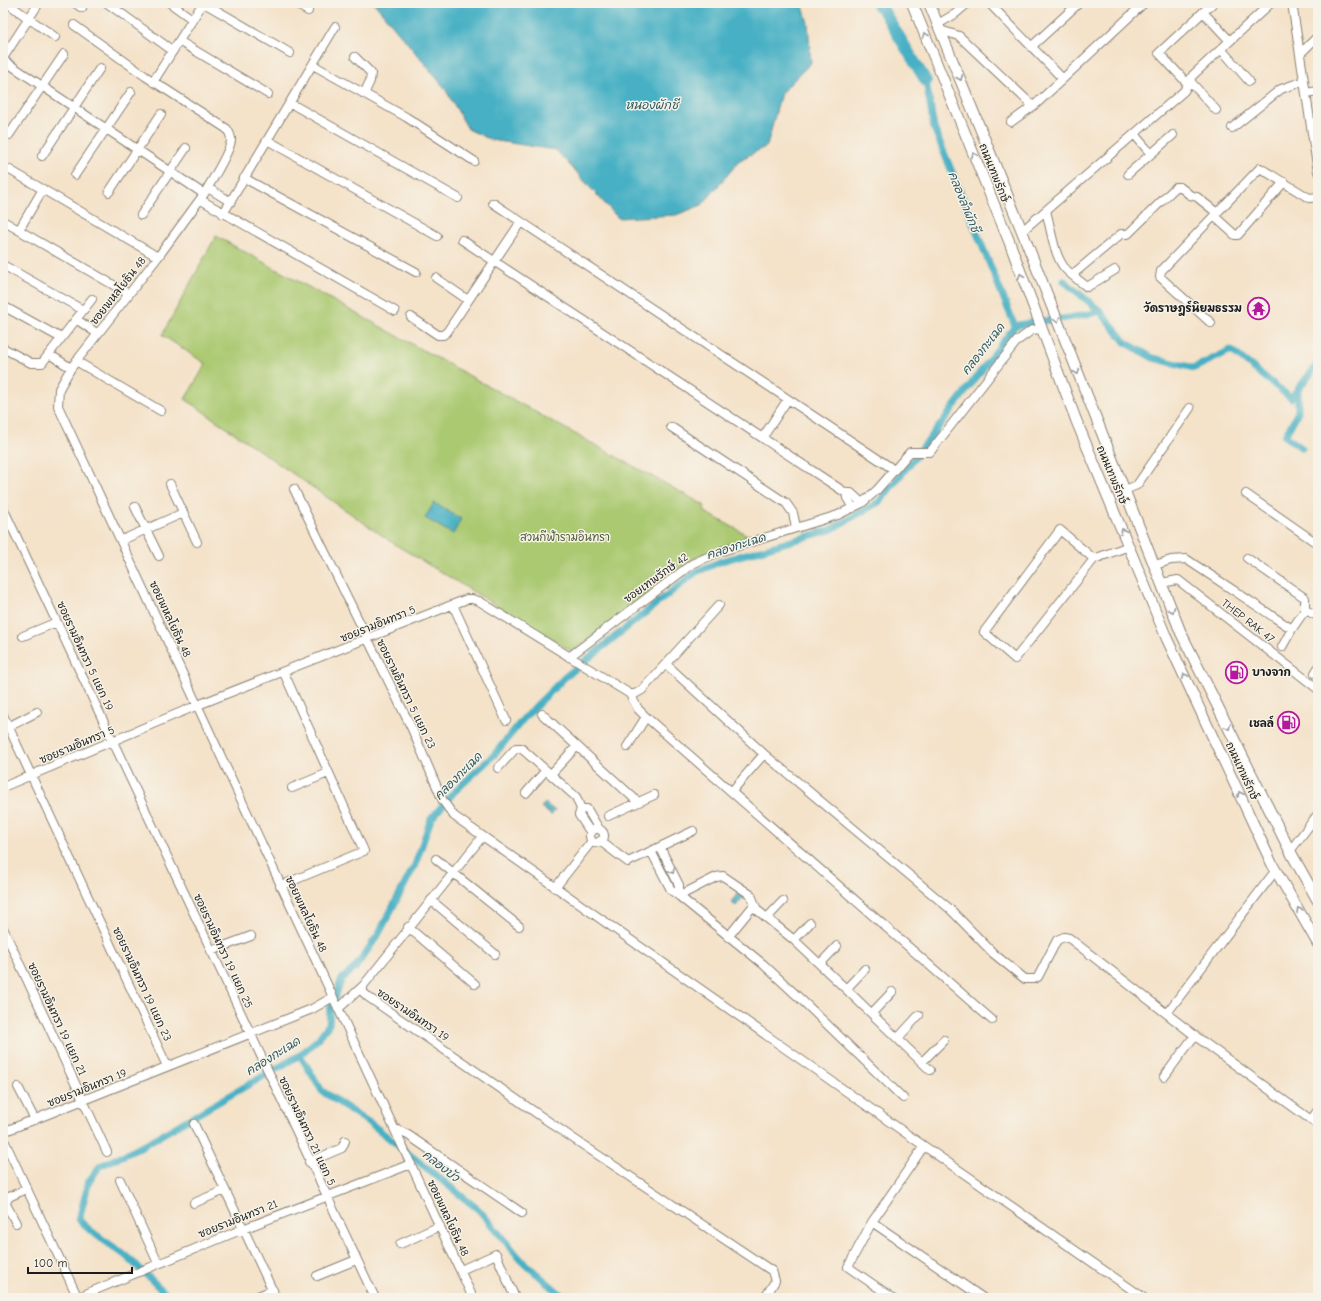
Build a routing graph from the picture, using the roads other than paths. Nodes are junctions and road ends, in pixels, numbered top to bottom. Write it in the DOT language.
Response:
graph roads {
  1 [pos="7,3"];
  2 [pos="39,3"];
  3 [pos="75,3"];
  4 [pos="107,3"];
  5 [pos="170,3"];
  6 [pos="204,3"];
  7 [pos="294,3"];
  8 [pos="912,3"];
  9 [pos="929,3"];
  10 [pos="968,3"];
  11 [pos="989,3"];
  12 [pos="1079,3"];
  13 [pos="1144,3"];
  14 [pos="1213,3"];
  15 [pos="1271,3"];
  16 [pos="1292,3"];
  17 [pos="82,8"];
  18 [pos="308,11"];
  19 [pos="1203,12"];
  20 [pos="28,18"];
  21 [pos="192,19"];
  22 [pos="74,25"];
  23 [pos="335,27"];
  24 [pos="939,27"];
  25 [pos="1318,36"];
  26 [pos="55,37"];
  27 [pos="179,41"];
  28 [pos="1230,41"];
  29 [pos="1031,47"];
  30 [pos="1221,49"];
  31 [pos="173,51"];
  32 [pos="290,53"];
  33 [pos="64,54"];
  34 [pos="1300,54"];
  35 [pos="355,57"];
  36 [pos="3,59"];
  37 [pos="313,65"];
  38 [pos="100,68"];
  39 [pos="1063,79"];
  40 [pos="1249,81"];
  41 [pos="1304,81"];
  42 [pos="153,82"];
  43 [pos="1189,83"];
  44 [pos="42,86"];
  45 [pos="1318,91"];
  46 [pos="131,92"];
  47 [pos="1306,93"];
  48 [pos="268,94"];
  49 [pos="364,94"];
  50 [pos="290,103"];
  51 [pos="1033,106"];
  52 [pos="74,107"];
  53 [pos="1216,110"];
  54 [pos="161,114"];
  55 [pos="1011,122"];
  56 [pos="1232,128"];
  57 [pos="106,129"];
  58 [pos="1134,134"];
  59 [pos="9,135"];
  60 [pos="1173,135"];
  61 [pos="267,140"];
  62 [pos="1316,142"];
  63 [pos="186,148"];
  64 [pos="138,150"];
  65 [pos="1151,154"];
  66 [pos="42,156"];
  67 [pos="474,162"];
  68 [pos="3,166"];
  69 [pos="170,172"];
  70 [pos="1318,172"];
  71 [pos="1128,174"];
  72 [pos="75,175"];
  73 [pos="244,178"];
  74 [pos="1284,182"];
  75 [pos="43,189"];
  76 [pos="109,192"];
  77 [pos="204,194"];
  78 [pos="1318,197"];
  79 [pos="458,198"];
  80 [pos="231,202"];
  81 [pos="493,203"];
  82 [pos="1046,211"];
  83 [pos="223,214"];
  84 [pos="1215,214"];
  85 [pos="141,215"];
  86 [pos="3,221"];
  87 [pos="520,223"];
  88 [pos="18,230"];
  89 [pos="1022,231"];
  90 [pos="437,236"];
  91 [pos="462,240"];
  92 [pos="158,257"];
  93 [pos="494,262"];
  94 [pos="3,265"];
  95 [pos="1116,270"];
  96 [pos="416,272"];
  97 [pos="1072,275"];
  98 [pos="436,278"];
  99 [pos="129,294"];
  100 [pos="92,299"];
  101 [pos="468,300"];
  102 [pos="3,306"];
  103 [pos="83,310"];
  104 [pos="395,311"];
  105 [pos="411,317"];
  106 [pos="76,319"];
  107 [pos="1210,323"];
  108 [pos="1040,327"];
  109 [pos="98,334"];
  110 [pos="61,338"];
  111 [pos="3,348"];
  112 [pos="49,354"];
  113 [pos="76,361"];
  114 [pos="71,368"];
  115 [pos="788,399"];
  116 [pos="1190,408"];
  117 [pos="161,411"];
  118 [pos="672,427"];
  119 [pos="763,437"];
  120 [pos="890,467"];
  121 [pos="170,484"];
  122 [pos="294,489"];
  123 [pos="1125,490"];
  124 [pos="846,493"];
  125 [pos="1246,494"];
  126 [pos="862,503"];
  127 [pos="135,507"];
  128 [pos="3,508"];
  129 [pos="852,508"];
  130 [pos="183,513"];
  131 [pos="796,527"];
  132 [pos="146,529"];
  133 [pos="122,540"];
  134 [pos="197,542"];
  135 [pos="1318,544"];
  136 [pos="1129,546"];
  137 [pos="159,556"];
  138 [pos="1247,558"];
  139 [pos="1094,560"];
  140 [pos="1155,565"];
  141 [pos="1161,583"];
  142 [pos="453,605"];
  143 [pos="719,605"];
  144 [pos="1305,610"];
  145 [pos="1318,616"];
  146 [pos="57,622"];
  147 [pos="1292,630"];
  148 [pos="23,636"];
  149 [pos="368,640"];
  150 [pos="1282,647"];
  151 [pos="569,657"];
  152 [pos="667,664"];
  153 [pos="284,673"];
  154 [pos="1318,689"];
  155 [pos="630,694"];
  156 [pos="198,706"];
  157 [pos="38,712"];
  158 [pos="542,714"];
  159 [pos="3,716"];
  160 [pos="646,717"];
  161 [pos="506,720"];
  162 [pos="8,727"];
  163 [pos="112,741"];
  164 [pos="577,746"];
  165 [pos="627,747"];
  166 [pos="764,754"];
  167 [pos="498,768"];
  168 [pos="548,772"];
  169 [pos="328,773"];
  170 [pos="32,776"];
  171 [pos="3,787"];
  172 [pos="292,788"];
  173 [pos="732,791"];
  174 [pos="526,792"];
  175 [pos="654,795"];
  176 [pos="638,802"];
  177 [pos="581,809"];
  178 [pos="1318,814"];
  179 [pos="608,816"];
  180 [pos="599,830"];
  181 [pos="693,831"];
  182 [pos="482,837"];
  183 [pos="594,838"];
  184 [pos="660,847"];
  185 [pos="651,851"];
  186 [pos="1290,851"];
  187 [pos="436,859"];
  188 [pos="1276,870"];
  189 [pos="452,874"];
  190 [pos="177,878"];
  191 [pos="280,886"];
  192 [pos="555,888"];
  193 [pos="679,896"];
  194 [pos="431,900"];
  195 [pos="783,901"];
  196 [pos="1318,901"];
  197 [pos="754,905"];
  198 [pos="767,918"];
  199 [pos="810,923"];
  200 [pos="519,926"];
  201 [pos="408,927"];
  202 [pos="3,928"];
  203 [pos="251,936"];
  204 [pos="728,937"];
  205 [pos="794,940"];
  206 [pos="1318,944"];
  207 [pos="837,946"];
  208 [pos="211,951"];
  209 [pos="495,954"];
  210 [pos="820,964"];
  211 [pos="866,969"];
  212 [pos="475,984"];
  213 [pos="363,986"];
  214 [pos="846,989"];
  215 [pos="892,992"];
  216 [pos="333,997"];
  217 [pos="338,1009"];
  218 [pos="872,1013"];
  219 [pos="1167,1013"];
  220 [pos="919,1015"];
  221 [pos="992,1020"];
  222 [pos="249,1034"];
  223 [pos="1195,1035"];
  224 [pos="898,1038"];
  225 [pos="944,1040"];
  226 [pos="922,1062"];
  227 [pos="167,1066"];
  228 [pos="930,1070"];
  229 [pos="1164,1077"];
  230 [pos="18,1087"];
  231 [pos="903,1098"];
  232 [pos="83,1101"];
  233 [pos="1318,1110"];
  234 [pos="34,1120"];
  235 [pos="1315,1122"];
  236 [pos="194,1124"];
  237 [pos="394,1128"];
  238 [pos="3,1132"];
  239 [pos="3,1138"];
  240 [pos="345,1142"];
  241 [pos="924,1146"];
  242 [pos="107,1152"];
  243 [pos="409,1161"];
  244 [pos="309,1162"];
  245 [pos="120,1180"];
  246 [pos="26,1189"];
  247 [pos="225,1190"];
  248 [pos="326,1197"];
  249 [pos="194,1203"];
  250 [pos="522,1213"];
  251 [pos="872,1222"];
  252 [pos="16,1223"];
  253 [pos="440,1226"];
  254 [pos="243,1229"];
  255 [pos="400,1244"];
  256 [pos="356,1260"];
  257 [pos="155,1265"];
  258 [pos="461,1270"];
  259 [pos="317,1276"];
  260 [pos="274,1294"];
  261 [pos="77,1298"];
  262 [pos="254,1298"];
  263 [pos="375,1298"];
  264 [pos="474,1298"];
  265 [pos="515,1298"];
  266 [pos="765,1298"];
  267 [pos="893,1298"];
  268 [pos="983,1298"];
  269 [pos="1144,1298"];
  1 -- 20 [label="street"];
  2 -- 20 [label="street"];
  3 -- 17 [label="street"];
  4 -- 31 [label="street"];
  5 -- 21 [label="street"];
  6 -- 21 [label="street"];
  6 -- 32 [label="street"];
  7 -- 18 [label="street"];
  108 -- 8 [label="main road, ถนนเทพรักษ์, one-way"];
  9 -- 24 [label="main road, ถนนเทพรักษ์"];
  10 -- 24 [label="street"];
  11 -- 29 [label="street"];
  12 -- 29 [label="street"];
  13 -- 39 [label="street"];
  14 -- 19 [label="street"];
  15 -- 28 [label="street"];
  16 -- 34 [label="street"];
  19 -- 28 [label="street"];
  19 -- 43 [label="street"];
  20 -- 26 [label="street"];
  20 -- 36 [label="street"];
  21 -- 27 [label="street"];
  22 -- 42 [label="street"];
  23 -- 37 [label="street"];
  24 -- 51 [label="street"];
  24 -- 89 [label="main road, ถนนเทพรักษ์, one-way"];
  25 -- 34 [label="street"];
  27 -- 31 [label="street"];
  27 -- 48 [label="street"];
  28 -- 30 [label="street"];
  29 -- 39 [label="street"];
  30 -- 40 [label="street"];
  30 -- 43 [label="street"];
  31 -- 42 [label="street"];
  33 -- 44 [label="street"];
  34 -- 41 [label="street"];
  35 -- 49 [label="street"];
  36 -- 44 [label="street"];
  37 -- 49 [label="street"];
  37 -- 50 [label="street"];
  38 -- 52 [label="street"];
  39 -- 51 [label="street"];
  41 -- 47 [label="street"];
  41 -- 56 [label="street"];
  42 -- 77 [label="street, ซอยพหลโยธิน 48"];
  43 -- 53 [label="street"];
  43 -- 58 [label="street"];
  44 -- 52 [label="street"];
  44 -- 59 [label="street"];
  45 -- 47 [label="street"];
  46 -- 57 [label="street"];
  47 -- 62 [label="street"];
  49 -- 67 [label="street"];
  50 -- 61 [label="street"];
  50 -- 79 [label="street"];
  51 -- 55 [label="street"];
  52 -- 57 [label="street"];
  52 -- 66 [label="street"];
  54 -- 64 [label="street"];
  57 -- 64 [label="street"];
  57 -- 72 [label="street"];
  58 -- 65 [label="street"];
  58 -- 82 [label="street"];
  60 -- 65 [label="street"];
  61 -- 73 [label="street"];
  61 -- 90 [label="street"];
  62 -- 70 [label="street"];
  63 -- 69 [label="street"];
  64 -- 69 [label="street"];
  64 -- 76 [label="street"];
  65 -- 71 [label="street"];
  68 -- 75 [label="street"];
  69 -- 77 [label="street"];
  69 -- 85 [label="street"];
  73 -- 80 [label="street"];
  73 -- 96 [label="street"];
  74 -- 78 [label="street"];
  74 -- 84 [label="street"];
  74 -- 84 [label="street"];
  75 -- 88 [label="street"];
  75 -- 92 [label="street"];
  77 -- 80 [label="street"];
  77 -- 83 [label="street"];
  77 -- 92 [label="street, ซอยพหลโยธิน 48"];
  80 -- 83 [label="street"];
  81 -- 87 [label="street"];
  82 -- 89 [label="street"];
  82 -- 97 [label="street"];
  83 -- 104 [label="street"];
  84 -- 97 [label="street"];
  84 -- 107 [label="street"];
  86 -- 88 [label="street"];
  87 -- 93 [label="street"];
  87 -- 115 [label="street"];
  88 -- 99 [label="street"];
  89 -- 123 [label="main road, ถนนเทพรักษ์, one-way"];
  91 -- 93 [label="street"];
  92 -- 99 [label="street, ซอยพหลโยธิน 48"];
  93 -- 101 [label="street"];
  93 -- 119 [label="street"];
  94 -- 103 [label="street"];
  95 -- 97 [label="street"];
  98 -- 101 [label="street"];
  99 -- 109 [label="street, ซอยพหลโยธิน 48"];
  100 -- 103 [label="street"];
  101 -- 105 [label="street"];
  102 -- 110 [label="street"];
  103 -- 106 [label="street"];
  106 -- 109 [label="street"];
  106 -- 110 [label="street"];
  108 -- 126 [label="street, ซอยเทพรักษ์ 42"];
  136 -- 108 [label="main road, ถนนเทพรักษ์, one-way"];
  109 -- 113 [label="street, ซอยพหลโยธิน 48"];
  110 -- 112 [label="street"];
  111 -- 112 [label="street"];
  112 -- 114 [label="street"];
  113 -- 114 [label="street, ซอยพหลโยธิน 48"];
  113 -- 117 [label="street"];
  114 -- 133 [label="street, ซอยพหลโยธิน 48"];
  115 -- 119 [label="street"];
  115 -- 120 [label="street"];
  116 -- 123 [label="street"];
  118 -- 131 [label="street"];
  119 -- 124 [label="street"];
  121 -- 130 [label="street"];
  122 -- 149 [label="street, ซอยรามอินทรา 5 แยก 23"];
  123 -- 140 [label="main road, ถนนเทพรักษ์"];
  124 -- 126 [label="street"];
  124 -- 129 [label="street"];
  125 -- 135 [label="street"];
  126 -- 129 [label="street, ซอยเทพรักษ์ 42"];
  127 -- 132 [label="street"];
  128 -- 146 [label="street, ซอยรามอินทรา 5 แยก 19"];
  129 -- 131 [label="street, ซอยเทพรักษ์ 42"];
  130 -- 132 [label="street"];
  130 -- 134 [label="street"];
  131 -- 151 [label="street, ซอยเทพรักษ์ 42"];
  132 -- 133 [label="street"];
  132 -- 137 [label="street"];
  133 -- 156 [label="street, ซอยพหลโยธิน 48"];
  136 -- 139 [label="street"];
  188 -- 136 [label="main road, ถนนเทพรักษ์, one-way"];
  138 -- 144 [label="street"];
  139 -- 139 [label="street"];
  140 -- 141 [label="main road, ถนนเทพรักษ์"];
  140 -- 147 [label="street"];
  141 -- 154 [label="street, THEP RAK 47"];
  141 -- 186 [label="main road, ถนนเทพรักษ์, one-way"];
  142 -- 149 [label="street, ซอยรามอินทรา 5"];
  142 -- 151 [label="street, ซอยรามอินทรา 5"];
  142 -- 161 [label="street"];
  143 -- 152 [label="street"];
  144 -- 145 [label="street"];
  144 -- 147 [label="street"];
  146 -- 148 [label="street"];
  146 -- 163 [label="street, ซอยรามอินทรา 5 แยก 19"];
  147 -- 150 [label="street"];
  149 -- 153 [label="street, ซอยรามอินทรา 5"];
  149 -- 182 [label="street, ซอยรามอินทรา 5 แยก 23"];
  151 -- 155 [label="street, ซอยรามอินทรา 5"];
  152 -- 155 [label="street"];
  152 -- 166 [label="street"];
  153 -- 156 [label="street, ซอยรามอินทรา 5"];
  153 -- 169 [label="street"];
  155 -- 160 [label="street"];
  156 -- 163 [label="street, ซอยรามอินทรา 5"];
  156 -- 191 [label="street, ซอยพหลโยธิน 48"];
  157 -- 162 [label="street"];
  158 -- 164 [label="street"];
  159 -- 162 [label="street"];
  160 -- 165 [label="street"];
  160 -- 173 [label="street"];
  162 -- 170 [label="street"];
  163 -- 170 [label="street, ซอยรามอินทรา 5"];
  163 -- 190 [label="street, ซอยรามอินทรา 5 แยก 19"];
  164 -- 168 [label="street"];
  164 -- 176 [label="street"];
  166 -- 173 [label="street"];
  166 -- 219 [label="street"];
  167 -- 168 [label="street"];
  168 -- 174 [label="street"];
  168 -- 177 [label="street"];
  169 -- 172 [label="street"];
  169 -- 191 [label="street"];
  170 -- 171 [label="street, ซอยรามอินทรา 5"];
  170 -- 227 [label="street, ซอยรามอินทรา 19 แยก 23"];
  173 -- 221 [label="street"];
  175 -- 176 [label="street"];
  176 -- 179 [label="street"];
  177 -- 180 [label="street"];
  177 -- 183 [label="street"];
  178 -- 186 [label="street"];
  180 -- 183 [label="street"];
  180 -- 183 [label="street"];
  181 -- 184 [label="street"];
  182 -- 189 [label="street, ซอยรามอินทรา 19"];
  182 -- 192 [label="street, ซอยรามอินทรา 5 แยก 23"];
  183 -- 185 [label="street"];
  183 -- 192 [label="street"];
  184 -- 185 [label="street"];
  184 -- 193 [label="street, one-way"];
  185 -- 193 [label="street"];
  186 -- 196 [label="main road, ถนนเทพรักษ์"];
  187 -- 189 [label="street"];
  206 -- 188 [label="main road, ถนนเทพรักษ์, one-way"];
  188 -- 219 [label="street"];
  189 -- 194 [label="street, ซอยรามอินทรา 19"];
  189 -- 200 [label="street"];
  190 -- 208 [label="street, ซอยรามอินทรา 19 แยก 25"];
  191 -- 216 [label="street, ซอยพหลโยธิน 48"];
  192 -- 241 [label="street, ซอยรามอินทรา 5 แยก 23"];
  193 -- 197 [label="street"];
  193 -- 204 [label="street"];
  194 -- 201 [label="street, ซอยรามอินทรา 19"];
  194 -- 209 [label="street"];
  195 -- 198 [label="street"];
  197 -- 198 [label="street"];
  197 -- 204 [label="street"];
  198 -- 205 [label="street"];
  199 -- 205 [label="street"];
  201 -- 212 [label="street"];
  201 -- 213 [label="street, ซอยรามอินทรา 19"];
  202 -- 232 [label="street, ซอยรามอินทรา 19 แยก 21"];
  203 -- 208 [label="street"];
  204 -- 231 [label="street"];
  205 -- 210 [label="street"];
  207 -- 210 [label="street"];
  208 -- 222 [label="street, ซอยรามอินทรา 19 แยก 25"];
  210 -- 214 [label="street"];
  211 -- 214 [label="street"];
  213 -- 217 [label="street"];
  213 -- 266 [label="street, ซอยรามอินทรา 19"];
  214 -- 218 [label="street"];
  215 -- 218 [label="street"];
  216 -- 217 [label="street, ซอยพหลโยธิน 48"];
  216 -- 222 [label="street, ซอยรามอินทรา 19"];
  217 -- 237 [label="street, ซอยพหลโยธิน 48"];
  218 -- 224 [label="street"];
  219 -- 223 [label="street"];
  220 -- 224 [label="street"];
  222 -- 227 [label="street, ซอยรามอินทรา 19"];
  222 -- 244 [label="street, ซอยรามอินทรา 21 แยก 5"];
  223 -- 229 [label="street"];
  223 -- 235 [label="street"];
  224 -- 226 [label="street"];
  225 -- 226 [label="street"];
  226 -- 228 [label="street"];
  227 -- 232 [label="street, ซอยรามอินทรา 19"];
  230 -- 234 [label="street"];
  232 -- 234 [label="street, ซอยรามอินทรา 19"];
  232 -- 242 [label="street, ซอยรามอินทรา 19 แยก 21"];
  233 -- 235 [label="street"];
  234 -- 238 [label="street, ซอยรามอินทรา 19"];
  236 -- 247 [label="street"];
  237 -- 243 [label="street, ซอยพหลโยธิน 48"];
  237 -- 250 [label="street"];
  239 -- 246 [label="street"];
  240 -- 244 [label="street"];
  241 -- 251 [label="street"];
  241 -- 269 [label="street, ซอยรามอินทรา 5 แยก 23"];
  243 -- 248 [label="street, ซอยรามอินทรา 21"];
  243 -- 253 [label="street, ซอยพหลโยธิน 48"];
  244 -- 248 [label="street, ซอยรามอินทรา 21 แยก 5"];
  245 -- 257 [label="street"];
  246 -- 252 [label="street"];
  246 -- 261 [label="street"];
  247 -- 249 [label="street"];
  247 -- 254 [label="street"];
  248 -- 254 [label="street, ซอยรามอินทรา 21"];
  248 -- 256 [label="street, ซอยรามอินทรา 21 แยก 5"];
  251 -- 267 [label="street"];
  251 -- 268 [label="street"];
  253 -- 255 [label="street"];
  253 -- 258 [label="street, ซอยพหลโยธิน 48"];
  254 -- 257 [label="street, ซอยรามอินทรา 21"];
  254 -- 260 [label="street"];
  256 -- 259 [label="street"];
  256 -- 263 [label="street, ซอยรามอินทรา 21 แยก 5"];
  257 -- 261 [label="street, ซอยรามอินทรา 21"];
  258 -- 264 [label="street, ซอยพหลโยธิน 48"];
  258 -- 265 [label="street"];
  260 -- 262 [label="street"];
}
